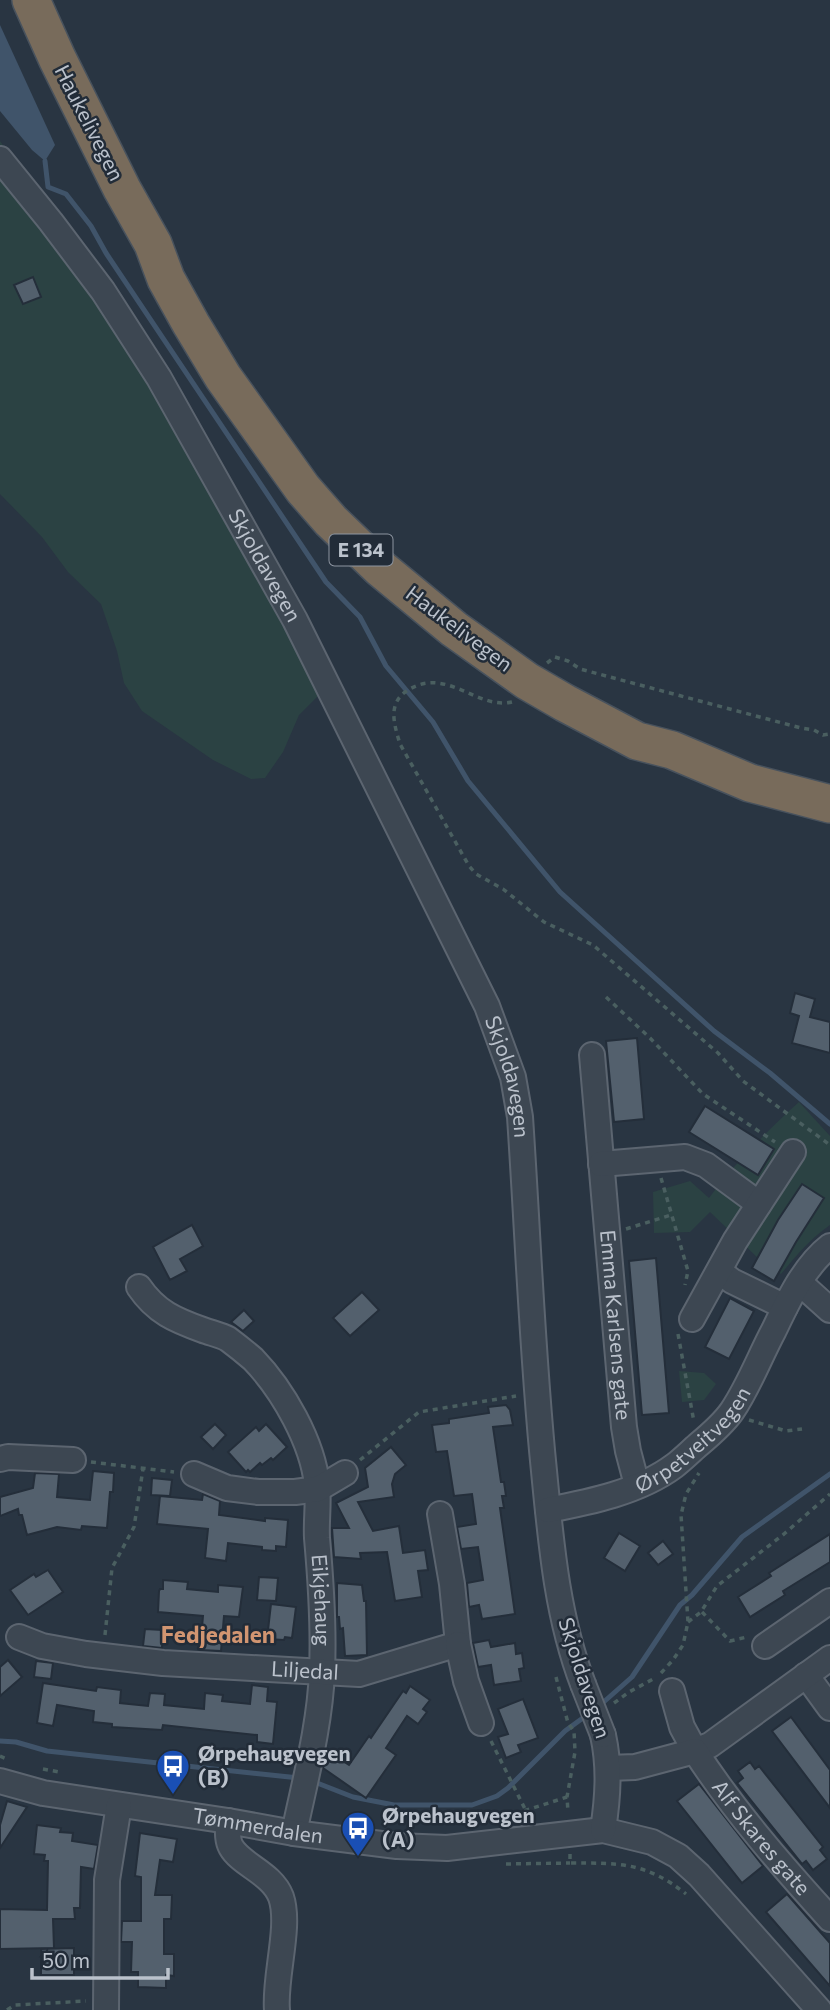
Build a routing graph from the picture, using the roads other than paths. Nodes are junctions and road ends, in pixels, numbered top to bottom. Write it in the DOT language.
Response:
graph roads {
  1 [pos="31,0"];
  2 [pos="0,159"];
  3 [pos="830,804"];
  4 [pos="592,1055"];
  5 [pos="793,1152"];
  6 [pos="601,1164"];
  7 [pos="759,1204"];
  8 [pos="830,1246"];
  9 [pos="719,1271"];
  10 [pos="800,1283"];
  11 [pos="139,1287"];
  12 [pos="785,1307"];
  13 [pos="830,1310"];
  14 [pos="692,1319"];
  15 [pos="0,1459"];
  16 [pos="73,1460"];
  17 [pos="345,1473"];
  18 [pos="194,1474"];
  19 [pos="637,1485"];
  20 [pos="318,1489"];
  21 [pos="548,1510"];
  22 [pos="440,1514"];
  23 [pos="827,1611"];
  24 [pos="19,1637"];
  25 [pos="458,1644"];
  26 [pos="765,1646"];
  27 [pos="830,1658"];
  28 [pos="322,1672"];
  29 [pos="806,1675"];
  30 [pos="672,1691"];
  31 [pos="830,1708"];
  32 [pos="481,1723"];
  33 [pos="695,1751"];
  34 [pos="608,1768"];
  35 [pos="0,1781"];
  36 [pos="119,1805"];
  37 [pos="228,1821"];
  38 [pos="603,1830"];
  39 [pos="294,1833"];
  40 [pos="830,1919"];
  41 [pos="102,2006"];
  42 [pos="814,2008"];
  43 [pos="277,2010"];
  1 -- 3 [label="highway, Haukelivegen / E 134"];
  2 -- 21 [label="street, Skjoldavegen"];
  4 -- 6 [label="street, Emma Karlsens gate"];
  5 -- 7 [label="street"];
  6 -- 7 [label="street"];
  6 -- 19 [label="street, Emma Karlsens gate"];
  7 -- 9 [label="street"];
  8 -- 10 [label="street, Ørpetveitvegen"];
  9 -- 12 [label="street"];
  9 -- 14 [label="street"];
  10 -- 12 [label="street, Ørpetveitvegen"];
  10 -- 13 [label="street"];
  11 -- 20 [label="street, Eikjehaug"];
  12 -- 19 [label="street, Ørpetveitvegen"];
  15 -- 16 [label="street"];
  17 -- 20 [label="street"];
  18 -- 20 [label="street"];
  19 -- 21 [label="street, Ørpetveitvegen"];
  20 -- 28 [label="street, Eikjehaug"];
  21 -- 34 [label="street, Skjoldavegen, bridge"];
  22 -- 25 [label="street"];
  23 -- 26 [label="street"];
  24 -- 28 [label="street, Liljedal"];
  25 -- 28 [label="street, Liljedal"];
  25 -- 32 [label="street"];
  27 -- 29 [label="street"];
  28 -- 39 [label="street, Eikjehaug"];
  29 -- 31 [label="street"];
  29 -- 33 [label="street"];
  30 -- 33 [label="street, Alf Skares gate"];
  33 -- 34 [label="street"];
  33 -- 40 [label="street, Alf Skares gate"];
  34 -- 38 [label="street, Skjoldavegen"];
  35 -- 36 [label="street, Tømmerdalen"];
  36 -- 37 [label="street, Tømmerdalen"];
  36 -- 41 [label="street"];
  37 -- 39 [label="street, Tømmerdalen"];
  37 -- 43 [label="street"];
  38 -- 39 [label="street, Tømmerdalen"];
  38 -- 42 [label="street"];
}
